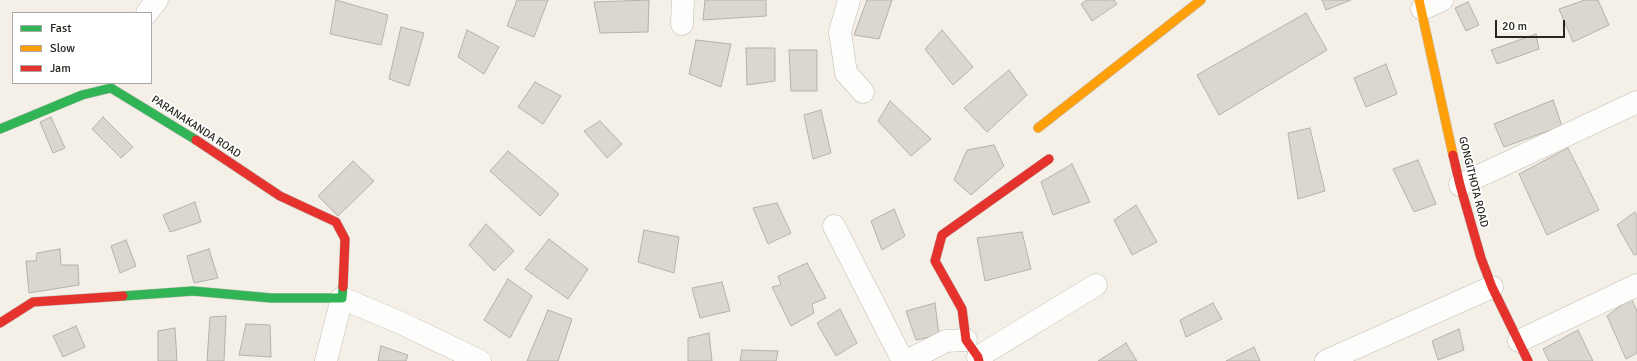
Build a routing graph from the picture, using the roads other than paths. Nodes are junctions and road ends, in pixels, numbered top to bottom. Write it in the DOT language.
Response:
graph roads {
  1 [pos="157,0"];
  2 [pos="683,0"];
  3 [pos="849,0"];
  4 [pos="1201,0"];
  5 [pos="1442,0"];
  6 [pos="1420,5"];
  7 [pos="148,12"];
  8 [pos="682,24"];
  9 [pos="111,85"];
  10 [pos="863,92"];
  11 [pos="1637,102"];
  12 [pos="1038,128"];
  13 [pos="0,129"];
  14 [pos="1049,159"];
  15 [pos="1460,185"];
  16 [pos="834,226"];
  17 [pos="1096,285"];
  18 [pos="1637,285"];
  19 [pos="1492,287"];
  20 [pos="342,298"];
  21 [pos="0,323"];
  22 [pos="1518,341"];
  23 [pos="974,353"];
  24 [pos="326,361"];
  25 [pos="480,361"];
  26 [pos="904,361"];
  27 [pos="907,361"];
  28 [pos="1326,361"];
  29 [pos="1528,361"];
  1 -- 7 [label="street"];
  2 -- 8 [label="street"];
  3 -- 10 [label="street"];
  4 -- 12 [label="street"];
  5 -- 6 [label="street"];
  6 -- 15 [label="street, GONGITHOTA ROAD"];
  9 -- 13 [label="street, PARANAKANDA ROAD"];
  9 -- 20 [label="street, PARANAKANDA ROAD"];
  11 -- 15 [label="street"];
  14 -- 23 [label="street"];
  15 -- 19 [label="street, GONGITHOTA ROAD"];
  16 -- 26 [label="street"];
  17 -- 23 [label="street"];
  18 -- 22 [label="street"];
  19 -- 22 [label="street, GONGITHOTA ROAD"];
  19 -- 28 [label="street"];
  20 -- 21 [label="street"];
  20 -- 24 [label="street"];
  20 -- 25 [label="street"];
  22 -- 29 [label="street, GONGITHOTA ROAD"];
  23 -- 27 [label="street"];
}
